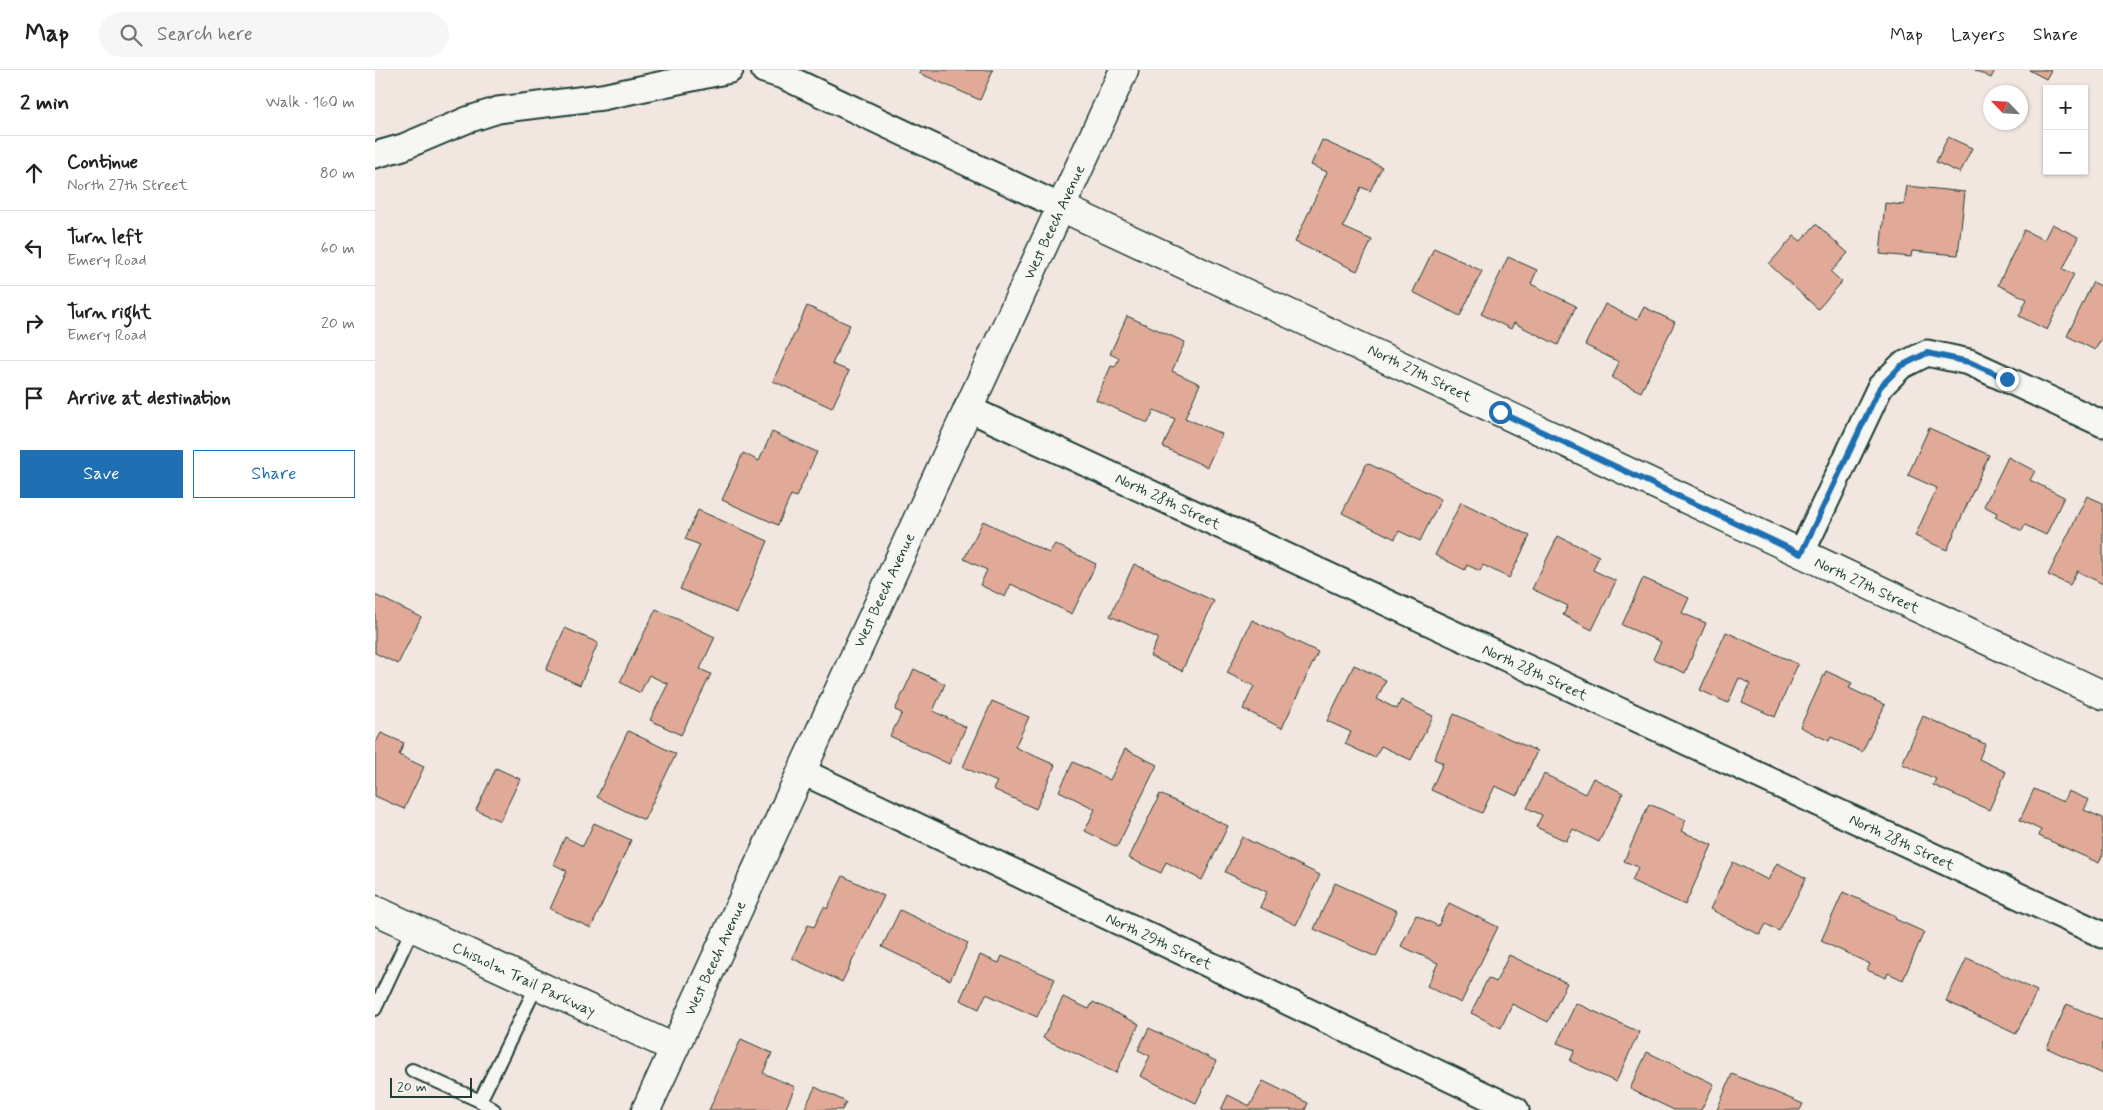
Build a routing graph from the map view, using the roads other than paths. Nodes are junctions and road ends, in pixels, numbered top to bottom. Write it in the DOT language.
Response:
graph roads {
  1 [pos="731,70"];
  2 [pos="764,70"];
  3 [pos="1124,70"];
  4 [pos="375,155"];
  5 [pos="1061,207"];
  6 [pos="967,408"];
  7 [pos="2103,424"];
  8 [pos="1801,554"];
  9 [pos="2103,695"];
  10 [pos="801,771"];
  11 [pos="375,910"];
  12 [pos="413,927"];
  13 [pos="2103,936"];
  14 [pos="537,985"];
  15 [pos="375,1009"];
  16 [pos="674,1048"];
  17 [pos="412,1070"];
  18 [pos="480,1101"];
  19 [pos="494,1110"];
  20 [pos="645,1110"];
  21 [pos="1516,1110"];
  1 -- 4 [label="street"];
  2 -- 5 [label="street"];
  3 -- 5 [label="main road, West Beech Avenue"];
  5 -- 6 [label="main road, West Beech Avenue"];
  5 -- 8 [label="main road, North 27th Street"];
  6 -- 10 [label="main road, West Beech Avenue"];
  6 -- 13 [label="street, North 28th Street"];
  7 -- 8 [label="street"];
  8 -- 9 [label="main road, North 27th Street"];
  10 -- 16 [label="main road, West Beech Avenue"];
  10 -- 21 [label="street, North 29th Street"];
  11 -- 12 [label="main road, Chisholm Trail Parkway"];
  12 -- 14 [label="main road, Chisholm Trail Parkway"];
  12 -- 15 [label="lane"];
  14 -- 16 [label="main road, Chisholm Trail Parkway"];
  14 -- 18 [label="lane"];
  16 -- 20 [label="main road, West Beech Avenue"];
  17 -- 18 [label="lane"];
  18 -- 19 [label="lane"];
}
